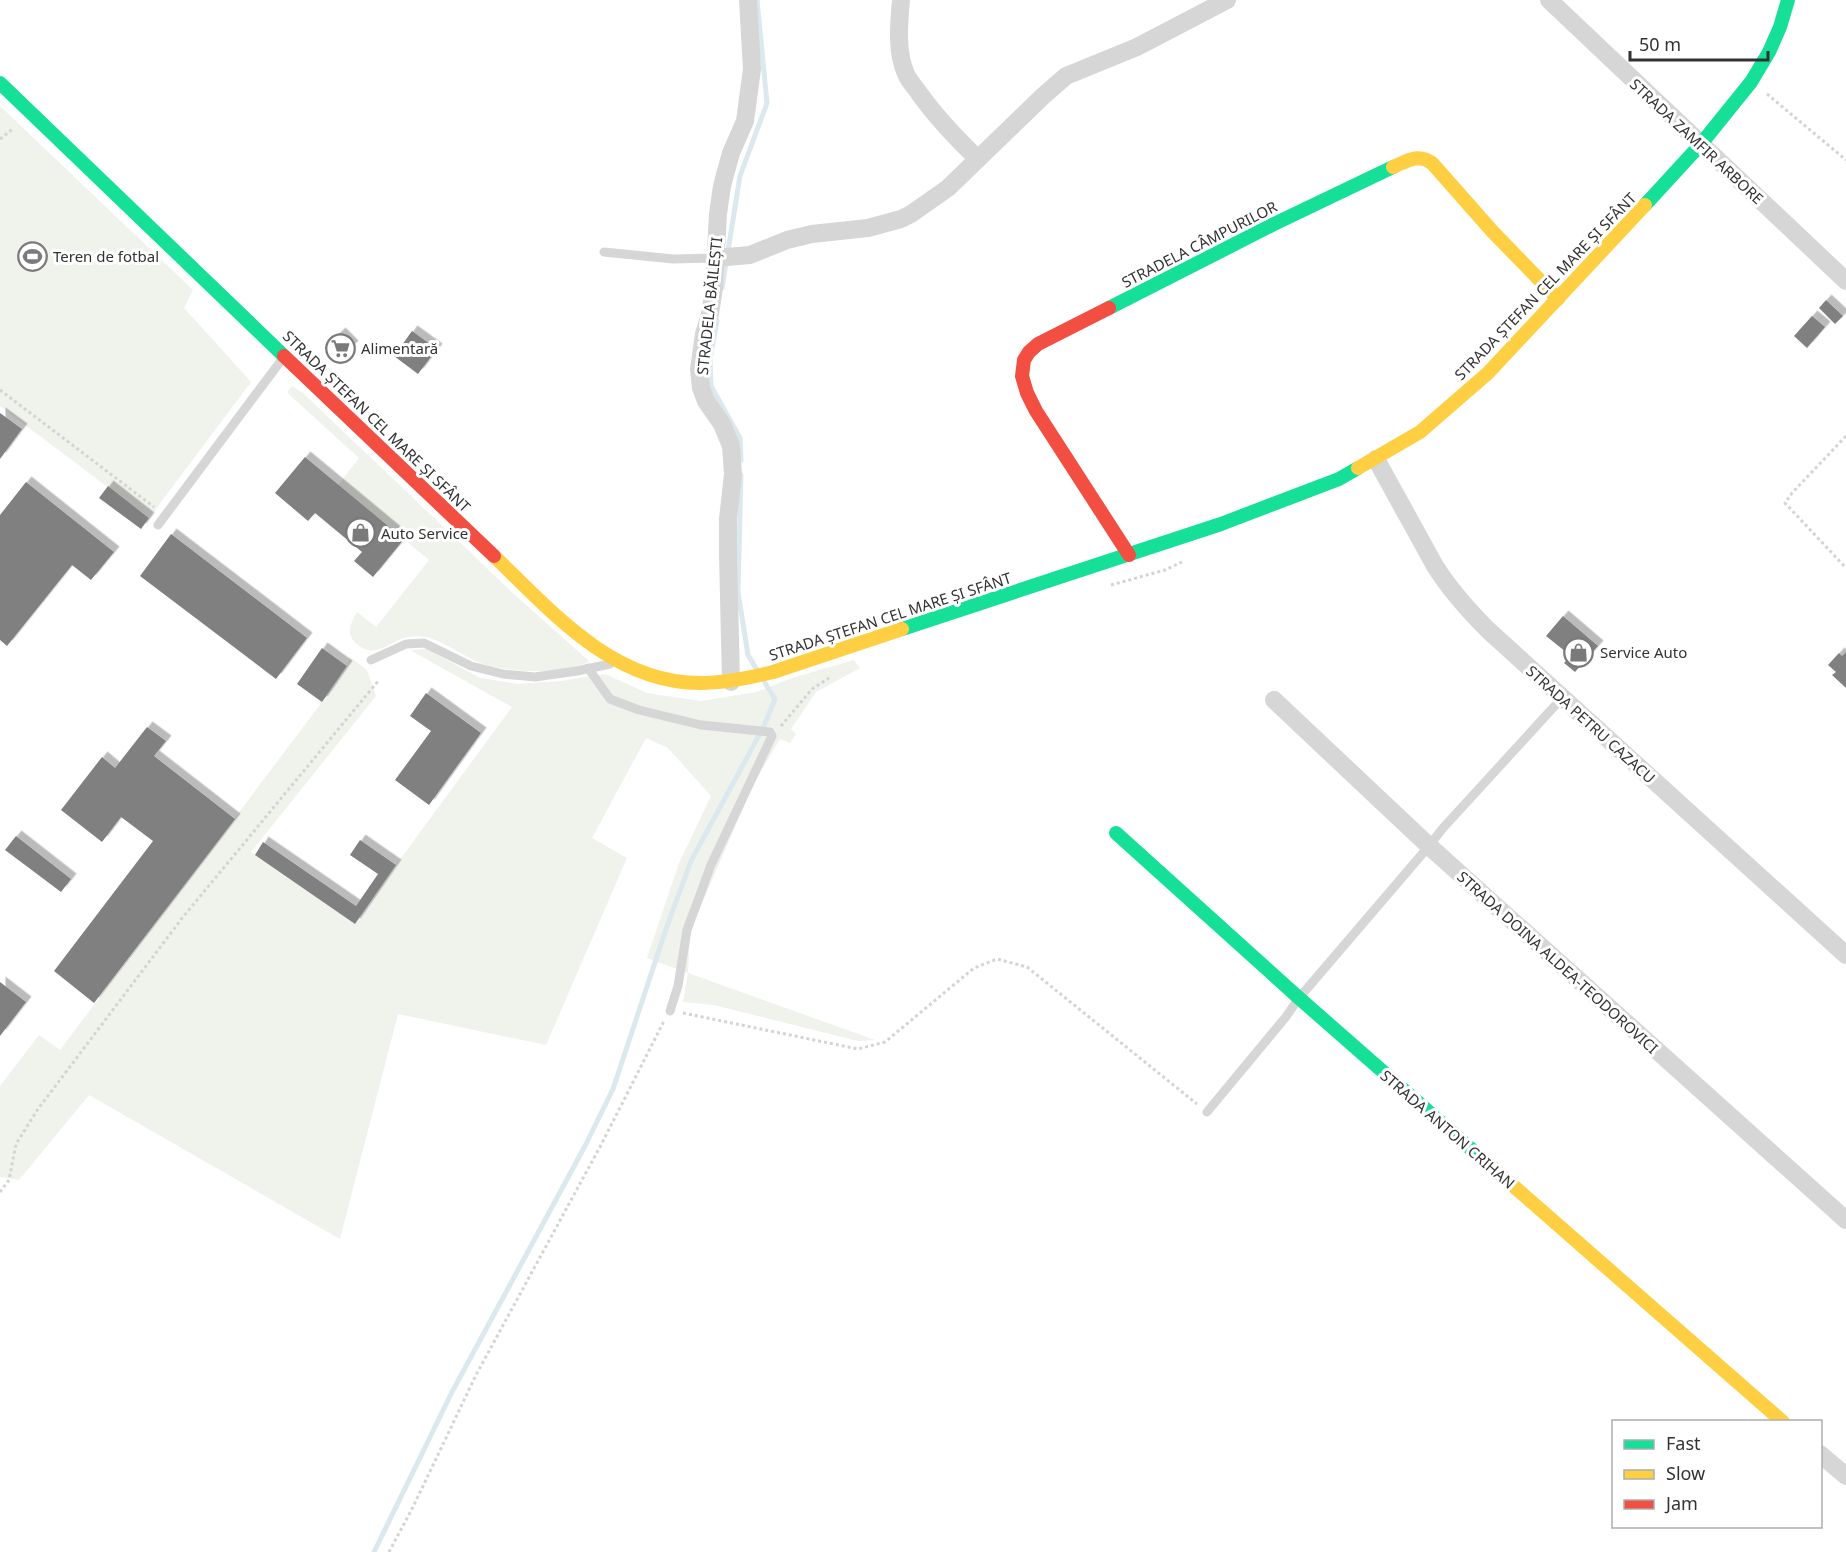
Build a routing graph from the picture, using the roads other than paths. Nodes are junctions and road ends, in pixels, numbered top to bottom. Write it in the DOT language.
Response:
graph roads {
  1 [pos="748,0"];
  2 [pos="901,0"];
  3 [pos="1227,0"];
  4 [pos="1549,0"];
  5 [pos="1788,0"];
  6 [pos="0,83"];
  7 [pos="1701,144"];
  8 [pos="978,159"];
  9 [pos="604,252"];
  10 [pos="715,258"];
  11 [pos="1846,281"];
  12 [pos="1558,299"];
  13 [pos="285,356"];
  14 [pos="1376,459"];
  15 [pos="158,525"];
  16 [pos="1129,555"];
  17 [pos="371,660"];
  18 [pos="618,662"];
  19 [pos="588,669"];
  20 [pos="738,681"];
  21 [pos="1562,698"];
  22 [pos="1274,700"];
  23 [pos="1116,833"];
  24 [pos="1429,846"];
  25 [pos="1846,955"];
  26 [pos="1299,998"];
  27 [pos="670,1011"];
  28 [pos="1207,1112"];
  29 [pos="1846,1220"];
  30 [pos="1781,1420"];
  31 [pos="1822,1455"];
  32 [pos="1846,1476"];
  1 -- 10 [label="street, STRADELA BĂILEȘTI"];
  2 -- 8 [label="street"];
  3 -- 8 [label="street"];
  4 -- 7 [label="street, STRADA ZAMFIR ARBORE"];
  5 -- 7 [label="main road, STRADA ȘTEFAN CEL MARE ȘI SFÂNT"];
  6 -- 13 [label="main road, STRADA ȘTEFAN CEL MARE ȘI SFÂNT"];
  7 -- 11 [label="street, STRADA ZAMFIR ARBORE"];
  7 -- 12 [label="main road, STRADA ȘTEFAN CEL MARE ȘI SFÂNT"];
  8 -- 10 [label="street"];
  9 -- 10 [label="lane"];
  10 -- 20 [label="street, STRADELA BĂILEȘTI"];
  12 -- 14 [label="main road, STRADA ȘTEFAN CEL MARE ȘI SFÂNT"];
  12 -- 16 [label="main road, STRADELA CÂMPURILOR"];
  13 -- 15 [label="lane"];
  13 -- 18 [label="main road, STRADA ȘTEFAN CEL MARE ȘI SFÂNT"];
  14 -- 16 [label="main road, STRADA ȘTEFAN CEL MARE ȘI SFÂNT"];
  14 -- 21 [label="street, STRADA PETRU CAZACU"];
  16 -- 20 [label="main road, STRADA ȘTEFAN CEL MARE ȘI SFÂNT"];
  17 -- 19 [label="lane"];
  18 -- 19 [label="lane"];
  18 -- 20 [label="main road, STRADA ȘTEFAN CEL MARE ȘI SFÂNT"];
  19 -- 27 [label="lane"];
  21 -- 24 [label="lane"];
  21 -- 25 [label="street, STRADA PETRU CAZACU"];
  22 -- 24 [label="street, STRADA DOINA ALDEA-TEODOROVICI"];
  23 -- 26 [label="main road, STRADA ANTON CRIHAN"];
  24 -- 26 [label="lane"];
  24 -- 29 [label="street, STRADA DOINA ALDEA-TEODOROVICI"];
  26 -- 28 [label="lane"];
  26 -- 30 [label="main road, STRADA ANTON CRIHAN"];
  31 -- 32 [label="street"];
}
